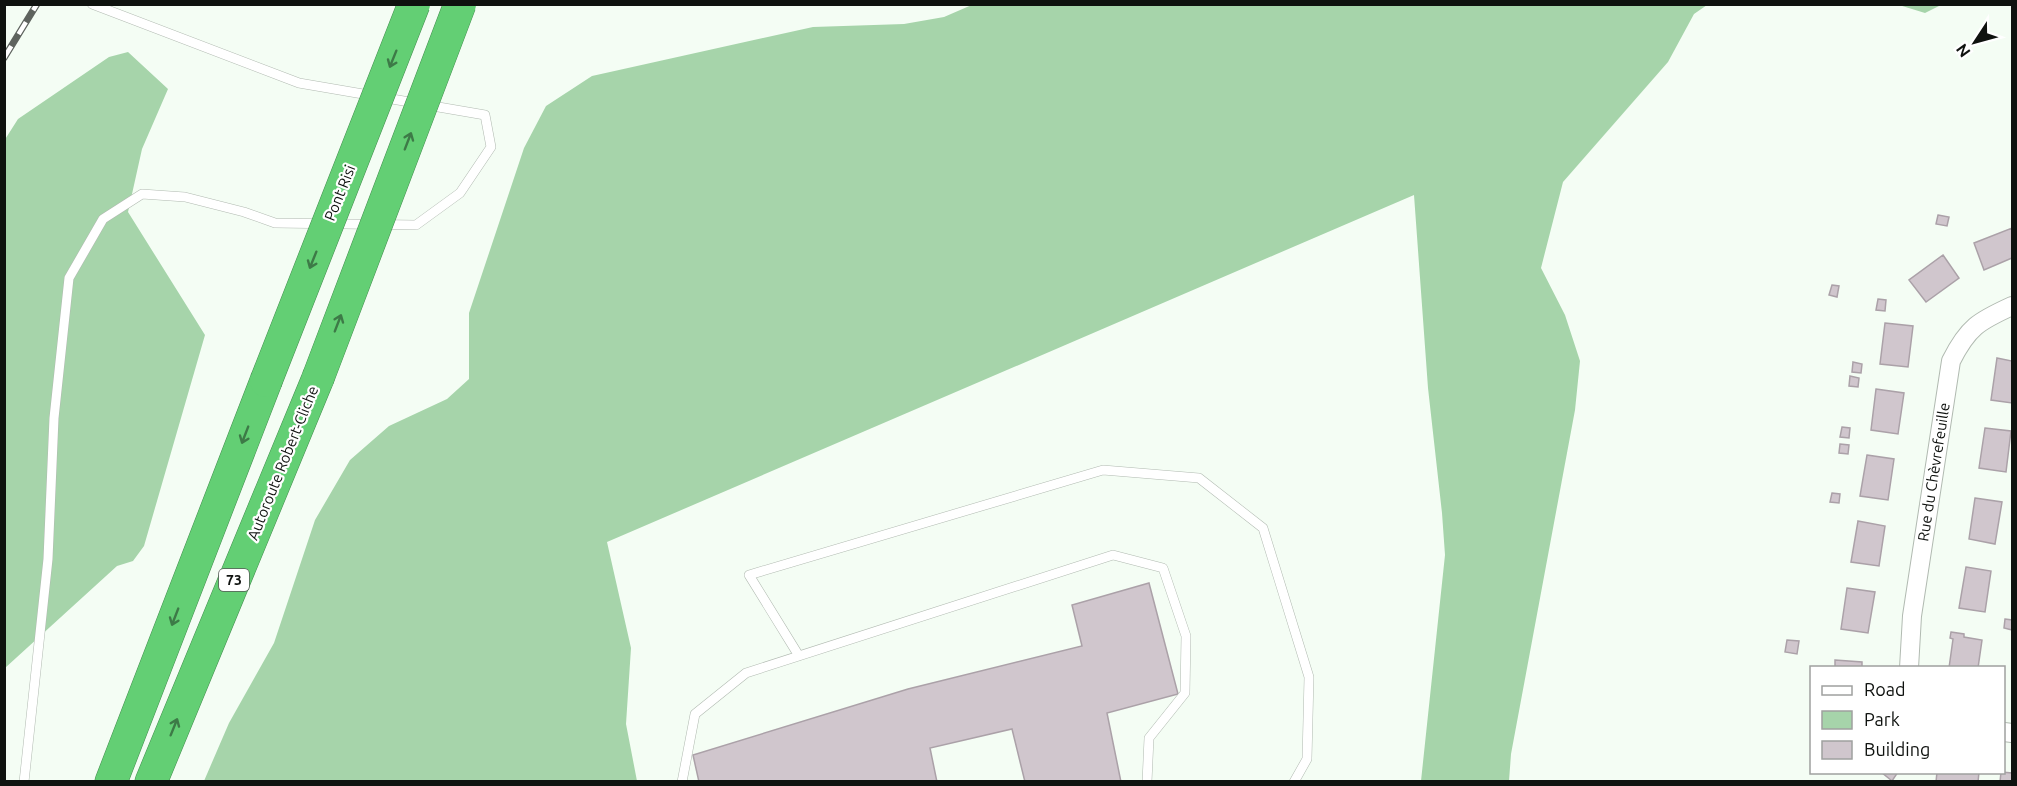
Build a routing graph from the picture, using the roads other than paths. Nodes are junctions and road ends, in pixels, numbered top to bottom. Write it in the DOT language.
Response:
graph roads {
  1 [pos="93,4"];
  2 [pos="414,4"];
  3 [pos="460,4"];
  4 [pos="2013,306"];
  5 [pos="799,656"];
  6 [pos="1909,666"];
  7 [pos="24,782"];
  8 [pos="111,782"];
  9 [pos="151,782"];
  10 [pos="682,782"];
  11 [pos="1147,782"];
  12 [pos="1294,782"];
  1 -- 7 [label="lane"];
  2 -- 8 [label="highway, Pont Risi, one-way, bridge"];
  9 -- 3 [label="highway, Autoroute Robert-Cliche / 73, one-way, bridge"];
  4 -- 6 [label="street, Rue du Chèvrefeuille"];
  5 -- 10 [label="lane"];
  5 -- 11 [label="lane"];
  5 -- 12 [label="lane"];
}
